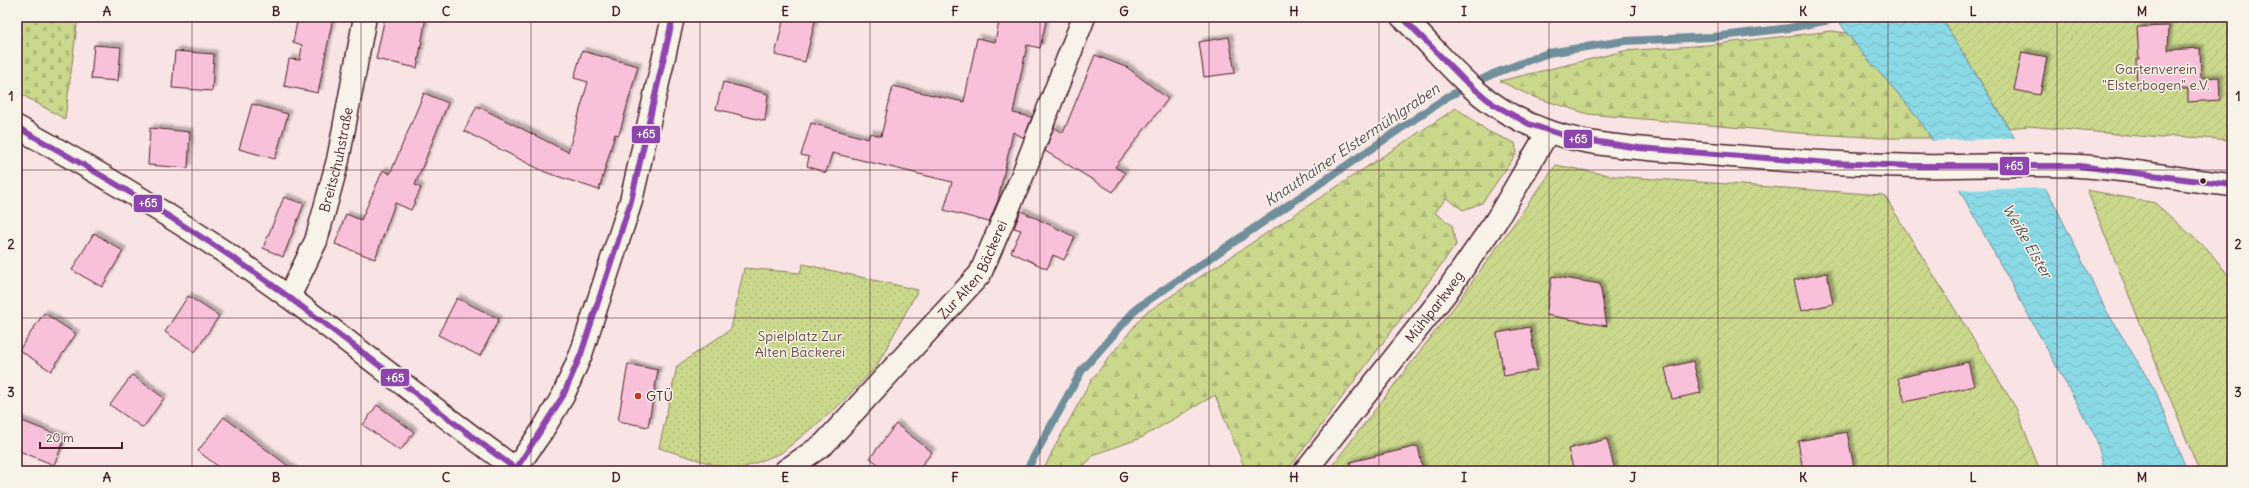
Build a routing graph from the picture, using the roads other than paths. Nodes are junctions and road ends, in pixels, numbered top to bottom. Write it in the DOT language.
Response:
graph roads {
  1 [pos="365,17"];
  2 [pos="673,17"];
  3 [pos="1084,17"];
  4 [pos="1402,17"];
  5 [pos="17,127"];
  6 [pos="1548,132"];
  7 [pos="2232,185"];
  8 [pos="289,297"];
  9 [pos="516,470"];
  10 [pos="785,471"];
  11 [pos="1305,471"];
  1 -- 8 [label="main road, Breitschuhstraße"];
  2 -- 9 [label="main road"];
  3 -- 10 [label="main road, Zur Alten Bäckerei"];
  4 -- 6 [label="main road"];
  5 -- 8 [label="main road"];
  6 -- 7 [label="main road"];
  6 -- 11 [label="main road, Mühlparkweg"];
  8 -- 9 [label="main road"];
}
